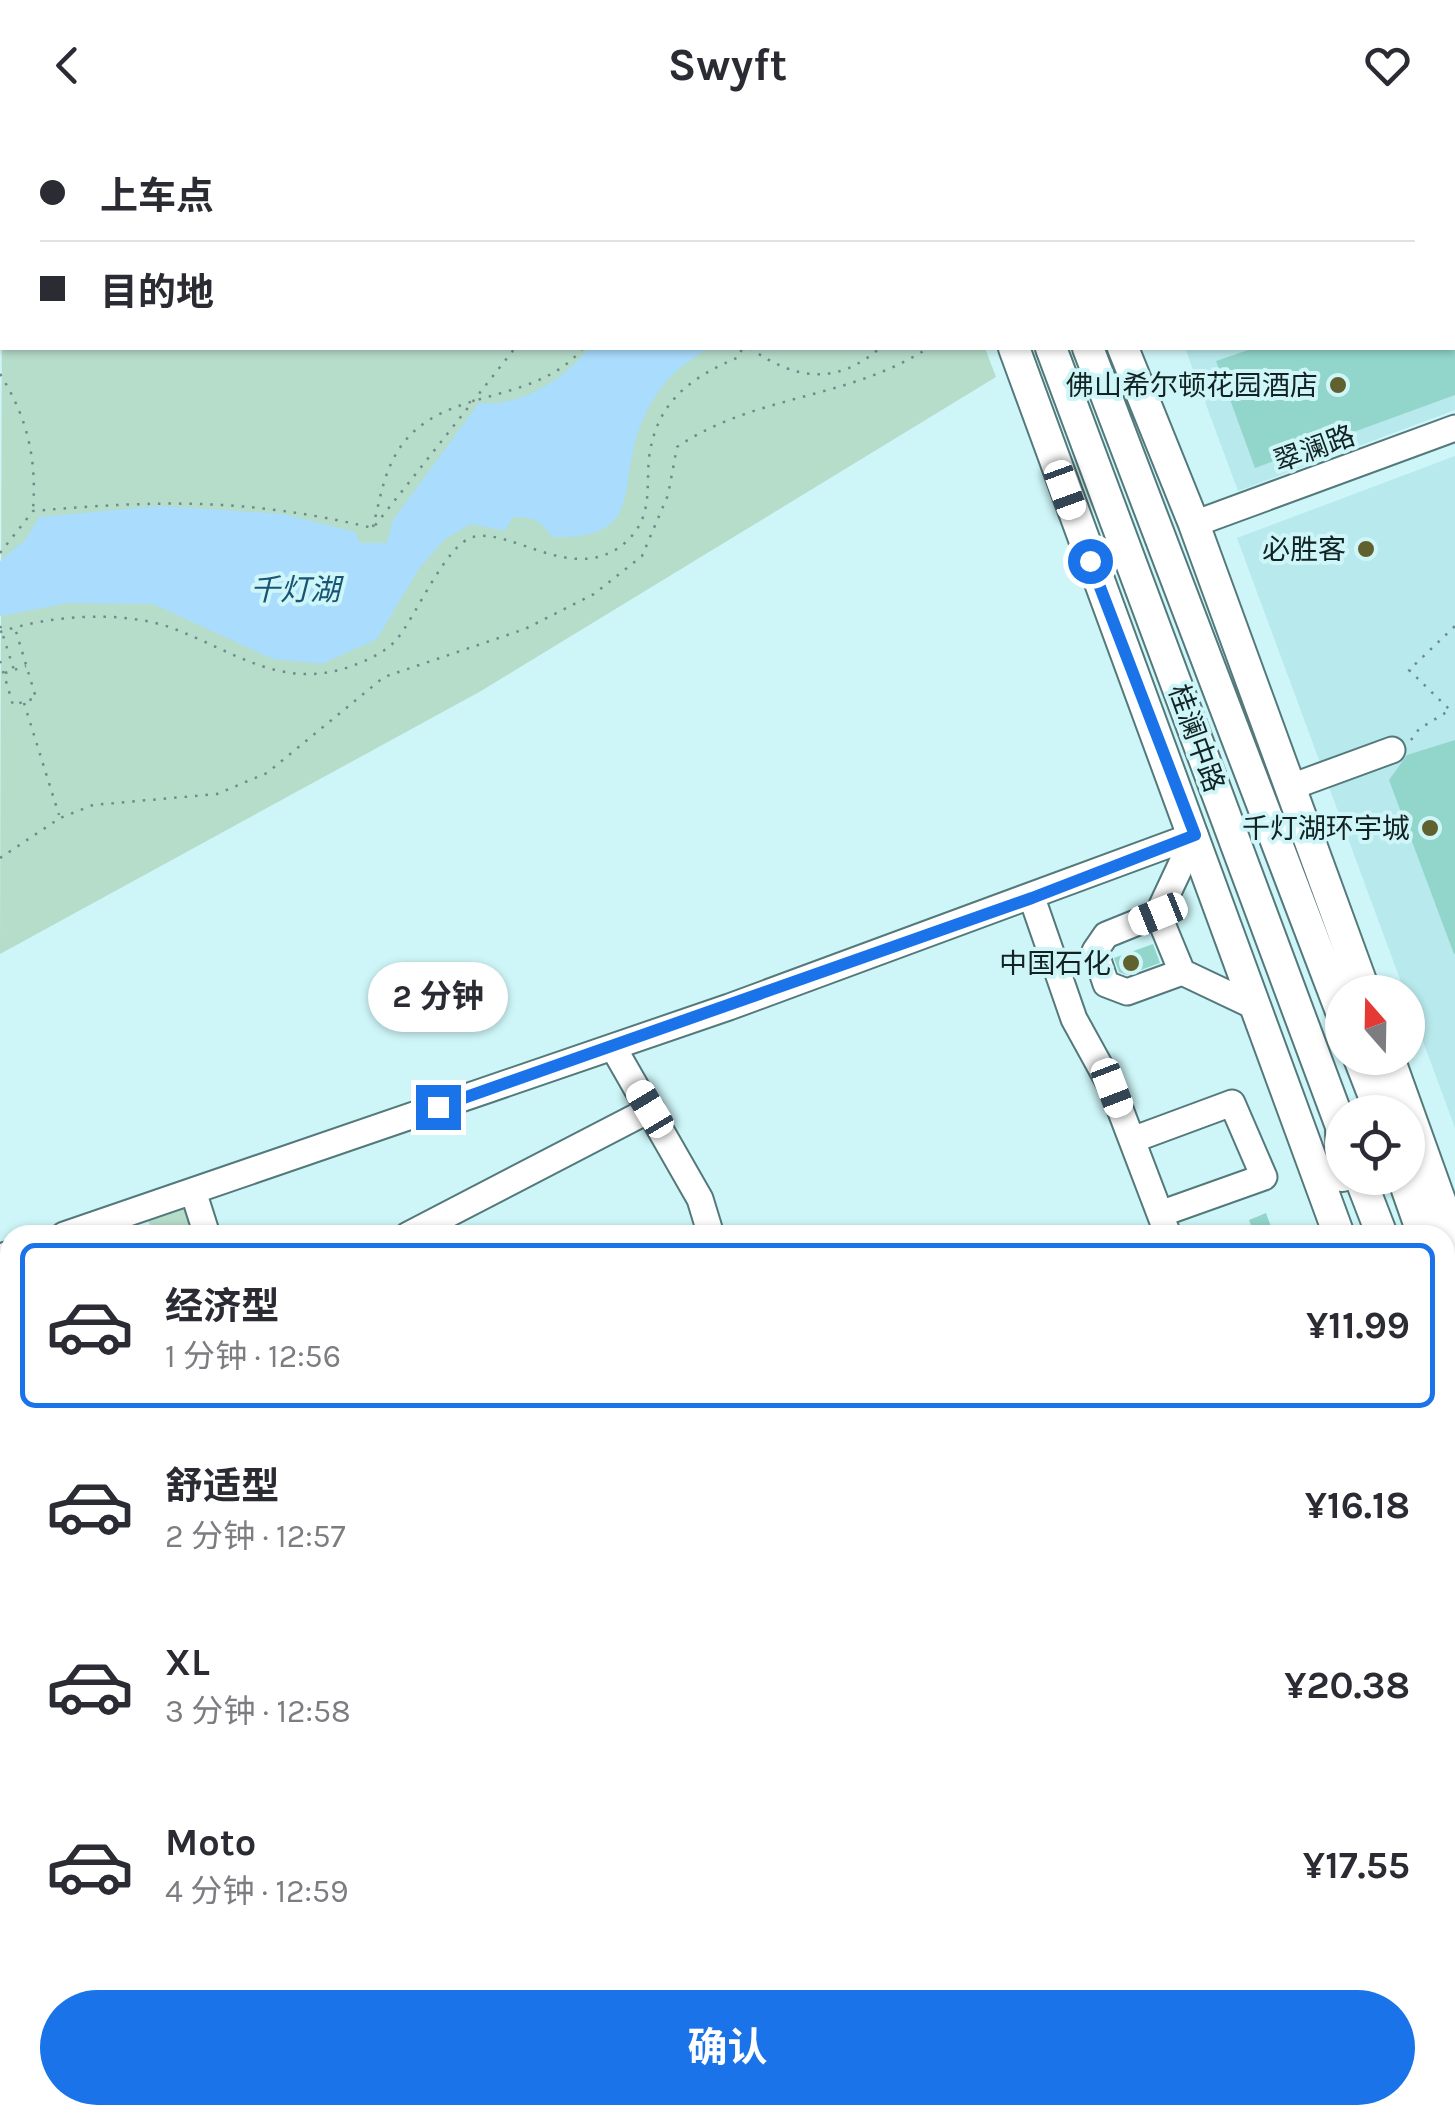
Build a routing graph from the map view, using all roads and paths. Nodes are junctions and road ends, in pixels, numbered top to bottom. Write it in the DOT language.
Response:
graph roads {
  1 [pos="513,350"];
  2 [pos="582,350"];
  3 [pos="741,350"];
  4 [pos="753,350"];
  5 [pos="878,350"];
  6 [pos="925,350"];
  7 [pos="1015,350"];
  8 [pos="1052,350"];
  9 [pos="1089,350"];
  10 [pos="1123,350"];
  11 [pos="0,374"];
  12 [pos="476,399"];
  13 [pos="1455,428"];
  14 [pos="33,511"];
  15 [pos="1194,524"];
  16 [pos="373,528"];
  17 [pos="0,552"];
  18 [pos="1455,626"];
  19 [pos="15,627"];
  20 [pos="0,629"];
  21 [pos="0,661"];
  22 [pos="26,666"];
  23 [pos="14,670"];
  24 [pos="4,674"];
  25 [pos="24,702"];
  26 [pos="1392,750"];
  27 [pos="1291,787"];
  28 [pos="60,818"];
  29 [pos="1195,835"];
  30 [pos="0,858"];
  31 [pos="1032,898"];
  32 [pos="1158,914"];
  33 [pos="1182,972"];
  34 [pos="1327,975"];
  35 [pos="1360,975"];
  36 [pos="1258,1008"];
  37 [pos="613,1047"];
  38 [pos="1394,1075"];
  39 [pos="1330,1095"];
  40 [pos="650,1109"];
  41 [pos="1132,1140"];
  42 [pos="193,1191"];
  43 [pos="1342,1195"];
  44 [pos="1367,1195"];
  45 [pos="1415,1195"];
  46 [pos="1425,1195"];
  47 [pos="93,1225"];
  48 [pos="203,1225"];
  49 [pos="427,1225"];
  50 [pos="708,1225"];
  51 [pos="1164,1225"];
  52 [pos="1338,1225"];
  53 [pos="1342,1225"];
  54 [pos="1378,1225"];
  55 [pos="1436,1225"];
  56 [pos="1438,1225"];
  57 [pos="1440,1225"];
  1 -- 12 [label="path"];
  2 -- 12 [label="path"];
  3 -- 19 [label="path"];
  4 -- 5 [label="path"];
  6 -- 28 [label="path"];
  7 -- 29 [label="main road"];
  8 -- 39 [label="main road, 桂澜中路"];
  9 -- 34 [label="main road, 桂澜中路"];
  10 -- 15 [label="main road"];
  11 -- 14 [label="path"];
  12 -- 16 [label="path"];
  12 -- 16 [label="path"];
  13 -- 15 [label="street, 翠澜路"];
  14 -- 16 [label="path"];
  14 -- 17 [label="path"];
  15 -- 27 [label="main road"];
  18 -- 26 [label="path"];
  19 -- 20 [label="path"];
  19 -- 22 [label="path"];
  20 -- 23 [label="path, bridge"];
  21 -- 24 [label="path"];
  22 -- 23 [label="path"];
  22 -- 25 [label="path"];
  23 -- 24 [label="path"];
  24 -- 25 [label="path"];
  25 -- 28 [label="path"];
  26 -- 27 [label="street"];
  27 -- 35 [label="main road"];
  28 -- 30 [label="path"];
  29 -- 31 [label="street"];
  29 -- 32 [label="street"];
  29 -- 36 [label="main road"];
  31 -- 37 [label="street"];
  31 -- 41 [label="street"];
  32 -- 33 [label="street"];
  32 -- 33 [label="street"];
  33 -- 36 [label="street"];
  36 -- 52 [label="main road"];
  37 -- 40 [label="street"];
  37 -- 42 [label="street"];
  38 -- 57 [label="main road"];
  40 -- 49 [label="street"];
  40 -- 50 [label="street"];
  41 -- 51 [label="street"];
  41 -- 51 [label="street"];
  42 -- 47 [label="street"];
  42 -- 48 [label="street"];
  43 -- 53 [label="main road, 桂澜中路"];
  44 -- 54 [label="main road"];
  45 -- 55 [label="main road"];
  46 -- 56 [label="main road"];
}
